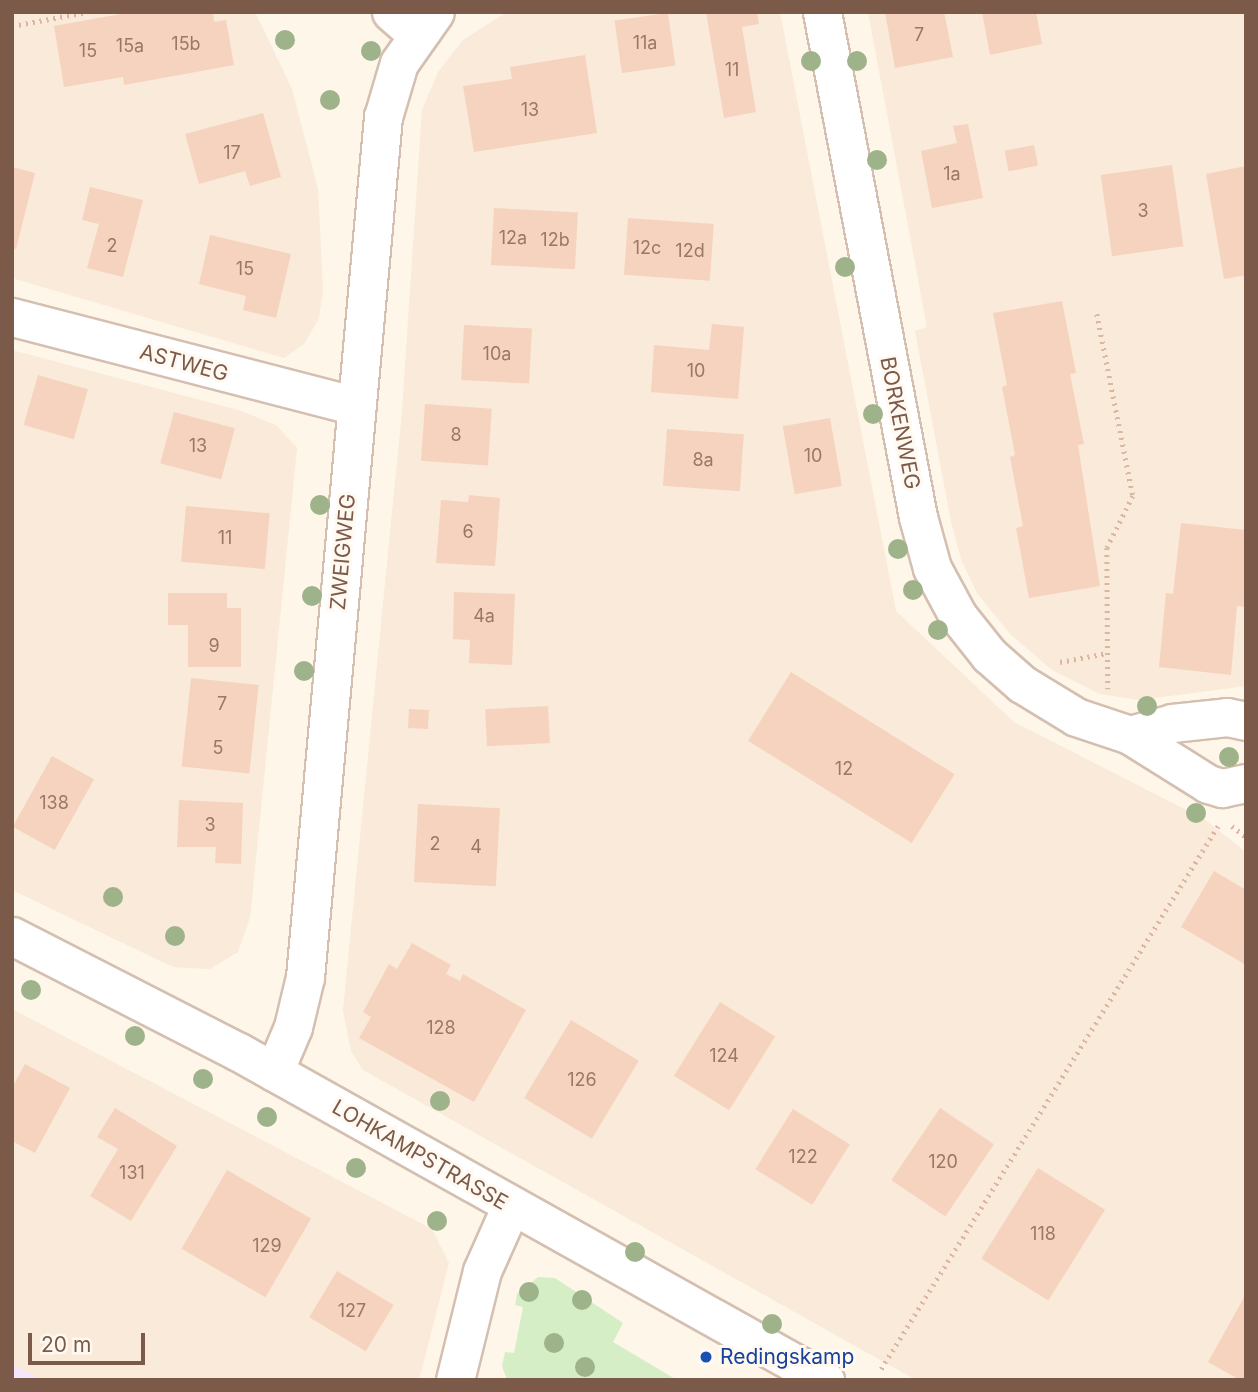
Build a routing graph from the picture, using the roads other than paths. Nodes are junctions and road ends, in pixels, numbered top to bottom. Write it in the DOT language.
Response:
graph roads {
  1 [pos="822,12"];
  2 [pos="414,19"];
  3 [pos="12,317"];
  4 [pos="356,406"];
  5 [pos="1246,721"];
  6 [pos="1130,735"];
  7 [pos="1246,783"];
  8 [pos="12,936"];
  9 [pos="274,1072"];
  10 [pos="511,1206"];
  11 [pos="455,1380"];
  12 [pos="825,1380"];
  1 -- 6 [label="street, BORKENWEG"];
  2 -- 4 [label="street, ZWEIGWEG"];
  3 -- 4 [label="street, ASTWEG"];
  4 -- 9 [label="street, ZWEIGWEG"];
  5 -- 6 [label="street"];
  6 -- 7 [label="street, BORKENWEG"];
  8 -- 9 [label="street, LOHKAMPSTRASSE"];
  9 -- 10 [label="street, LOHKAMPSTRASSE"];
  10 -- 11 [label="street"];
  10 -- 12 [label="street, LOHKAMPSTRASSE"];
}
